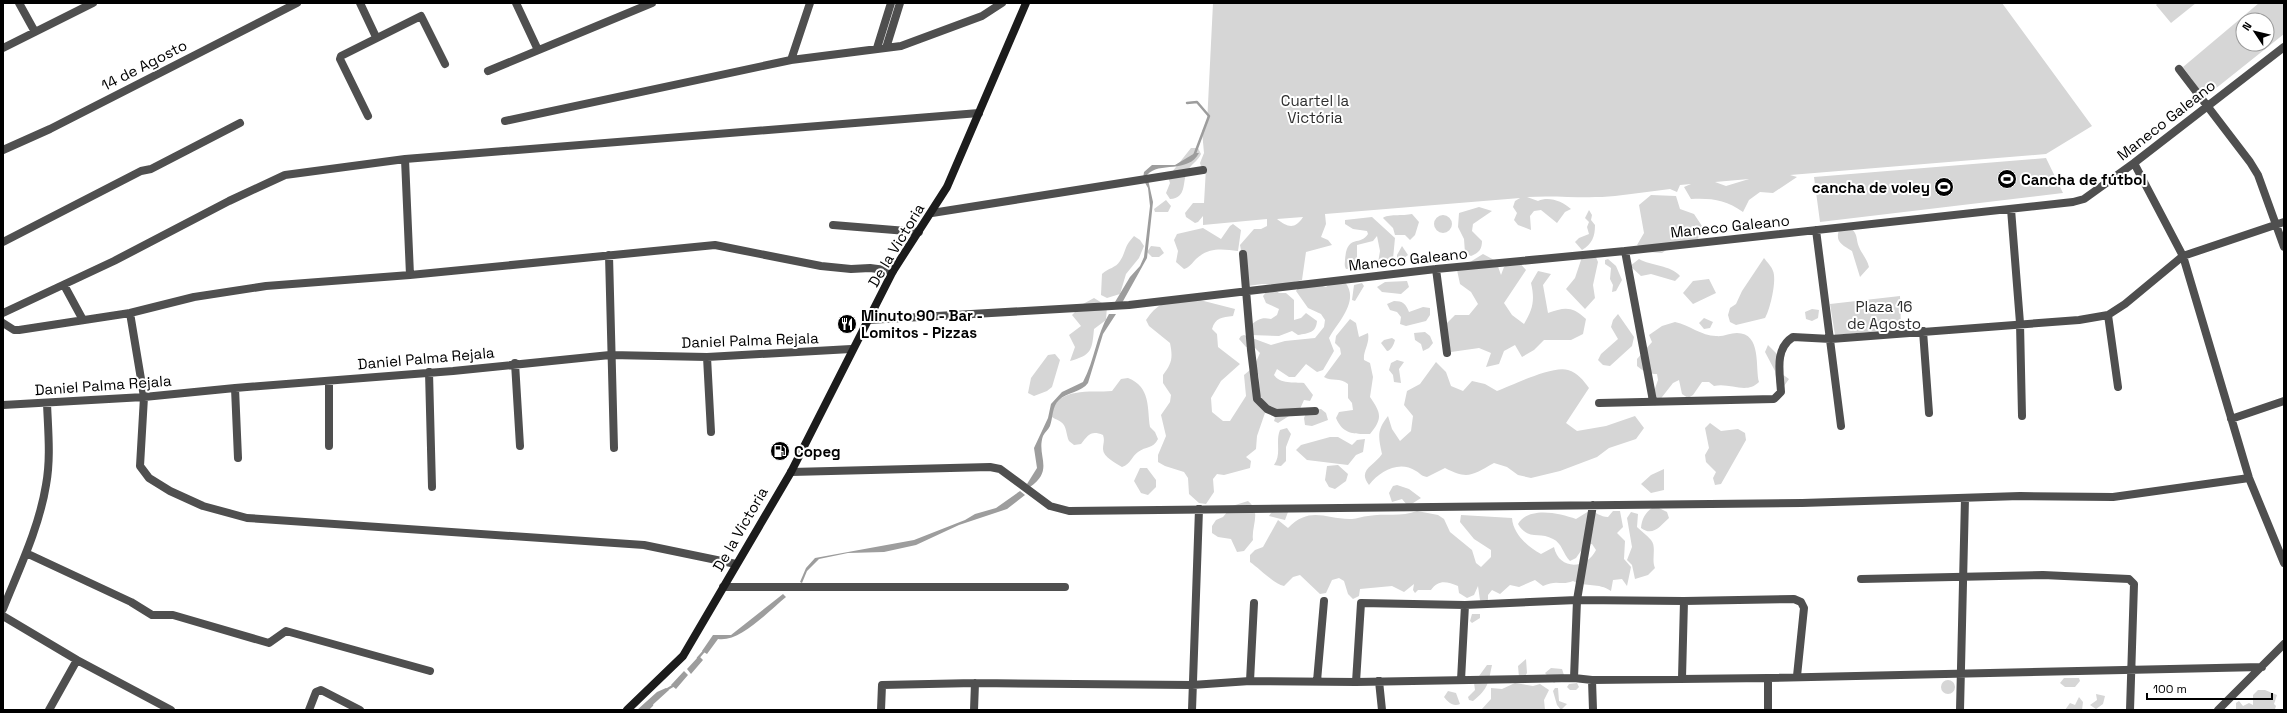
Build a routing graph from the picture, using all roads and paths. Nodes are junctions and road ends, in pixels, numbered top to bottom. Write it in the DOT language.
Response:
graph roads {
  1 [pos="19,3"];
  2 [pos="93,3"];
  3 [pos="297,3"];
  4 [pos="360,3"];
  5 [pos="516,3"];
  6 [pos="652,3"];
  7 [pos="810,3"];
  8 [pos="891,3"];
  9 [pos="900,3"];
  10 [pos="1002,3"];
  11 [pos="1023,4"];
  12 [pos="35,32"];
  13 [pos="376,37"];
  14 [pos="2284,47"];
  15 [pos="3,48"];
  16 [pos="877,48"];
  17 [pos="886,48"];
  18 [pos="538,50"];
  19 [pos="791,60"];
  20 [pos="445,64"];
  21 [pos="2179,69"];
  22 [pos="488,71"];
  23 [pos="2207,104"];
  24 [pos="979,113"];
  25 [pos="368,116"];
  26 [pos="505,122"];
  27 [pos="240,123"];
  28 [pos="3,150"];
  29 [pos="405,159"];
  30 [pos="2134,163"];
  31 [pos="1203,170"];
  32 [pos="2011,209"];
  33 [pos="932,213"];
  34 [pos="2281,223"];
  35 [pos="834,226"];
  36 [pos="1816,230"];
  37 [pos="919,232"];
  38 [pos="3,242"];
  39 [pos="2284,247"];
  40 [pos="1625,251"];
  41 [pos="1243,254"];
  42 [pos="609,255"];
  43 [pos="2183,256"];
  44 [pos="1436,269"];
  45 [pos="893,271"];
  46 [pos="410,275"];
  47 [pos="64,285"];
  48 [pos="1247,291"];
  49 [pos="3,313"];
  50 [pos="130,313"];
  51 [pos="2108,315"];
  52 [pos="82,320"];
  53 [pos="868,320"];
  54 [pos="3,323"];
  55 [pos="2020,323"];
  56 [pos="1923,331"];
  57 [pos="1831,339"];
  58 [pos="852,350"];
  59 [pos="1447,353"];
  60 [pos="610,355"];
  61 [pos="707,357"];
  62 [pos="515,363"];
  63 [pos="429,372"];
  64 [pos="329,381"];
  65 [pos="2118,386"];
  66 [pos="235,388"];
  67 [pos="144,397"];
  68 [pos="1653,401"];
  69 [pos="2284,402"];
  70 [pos="47,403"];
  71 [pos="1599,403"];
  72 [pos="3,405"];
  73 [pos="1315,410"];
  74 [pos="1929,413"];
  75 [pos="2022,416"];
  76 [pos="2231,419"];
  77 [pos="1840,426"];
  78 [pos="711,432"];
  79 [pos="329,446"];
  80 [pos="520,446"];
  81 [pos="614,448"];
  82 [pos="238,458"];
  83 [pos="791,472"];
  84 [pos="2249,478"];
  85 [pos="432,487"];
  86 [pos="1965,498"];
  87 [pos="1593,505"];
  88 [pos="1199,509"];
  89 [pos="26,553"];
  90 [pos="2284,563"];
  91 [pos="736,564"];
  92 [pos="1963,577"];
  93 [pos="1861,579"];
  94 [pos="724,586"];
  95 [pos="1065,587"];
  96 [pos="1577,600"];
  97 [pos="1324,601"];
  98 [pos="1684,601"];
  99 [pos="1254,603"];
  100 [pos="1465,605"];
  101 [pos="3,609"];
  102 [pos="3,616"];
  103 [pos="2284,644"];
  104 [pos="77,660"];
  105 [pos="2262,667"];
  106 [pos="2132,670"];
  107 [pos="430,671"];
  108 [pos="1960,674"];
  109 [pos="1797,676"];
  110 [pos="1574,678"];
  111 [pos="1682,678"];
  112 [pos="1768,678"];
  113 [pos="1461,680"];
  114 [pos="1592,680"];
  115 [pos="1250,681"];
  116 [pos="1317,681"];
  117 [pos="1379,681"];
  118 [pos="1356,682"];
  119 [pos="975,683"];
  120 [pos="1192,685"];
  121 [pos="160,707"];
  122 [pos="49,710"];
  123 [pos="170,710"];
  124 [pos="309,710"];
  125 [pos="360,710"];
  126 [pos="626,710"];
  127 [pos="881,710"];
  128 [pos="974,710"];
  129 [pos="1192,710"];
  130 [pos="1382,710"];
  131 [pos="1593,710"];
  132 [pos="1768,710"];
  133 [pos="1960,710"];
  134 [pos="2130,710"];
  135 [pos="2218,710"];
  1 -- 12 [label="street"];
  2 -- 12 [label="street"];
  3 -- 28 [label="street, 14 de Agosto"];
  4 -- 13 [label="street"];
  5 -- 18 [label="street"];
  6 -- 18 [label="street"];
  7 -- 19 [label="street"];
  8 -- 16 [label="street"];
  9 -- 17 [label="street"];
  10 -- 17 [label="street"];
  11 -- 24 [label="main road, De la Victoria"];
  12 -- 15 [label="street"];
  13 -- 20 [label="street"];
  13 -- 25 [label="street"];
  14 -- 23 [label="street, Maneco Galeano"];
  16 -- 17 [label="street"];
  16 -- 19 [label="street"];
  18 -- 22 [label="street"];
  19 -- 26 [label="street"];
  21 -- 23 [label="street"];
  23 -- 30 [label="street, Maneco Galeano"];
  23 -- 34 [label="street"];
  24 -- 29 [label="street"];
  24 -- 33 [label="main road, De la Victoria"];
  27 -- 38 [label="street"];
  29 -- 46 [label="street"];
  29 -- 47 [label="street"];
  30 -- 32 [label="street, Maneco Galeano"];
  30 -- 43 [label="street"];
  31 -- 33 [label="street"];
  32 -- 36 [label="street, Maneco Galeano"];
  32 -- 55 [label="street"];
  33 -- 37 [label="main road, De la Victoria"];
  34 -- 39 [label="street"];
  34 -- 43 [label="street"];
  35 -- 37 [label="street"];
  36 -- 40 [label="street, Maneco Galeano"];
  36 -- 57 [label="street"];
  37 -- 45 [label="main road, De la Victoria"];
  40 -- 44 [label="street, Maneco Galeano"];
  40 -- 68 [label="street"];
  41 -- 48 [label="street"];
  42 -- 45 [label="street"];
  42 -- 46 [label="street"];
  42 -- 60 [label="street"];
  43 -- 51 [label="street"];
  43 -- 76 [label="street"];
  44 -- 48 [label="street, Maneco Galeano"];
  44 -- 59 [label="street"];
  45 -- 53 [label="main road, De la Victoria"];
  46 -- 50 [label="street"];
  47 -- 49 [label="street"];
  47 -- 52 [label="street"];
  48 -- 53 [label="street, Maneco Galeano"];
  48 -- 73 [label="street"];
  50 -- 52 [label="street"];
  50 -- 67 [label="street"];
  51 -- 55 [label="street"];
  51 -- 65 [label="street"];
  52 -- 54 [label="street"];
  53 -- 58 [label="main road, De la Victoria"];
  55 -- 56 [label="street"];
  55 -- 75 [label="street"];
  56 -- 57 [label="street"];
  56 -- 74 [label="street"];
  57 -- 68 [label="street"];
  57 -- 77 [label="street"];
  58 -- 61 [label="street, Daniel Palma Rejala"];
  58 -- 83 [label="main road, De la Victoria"];
  60 -- 61 [label="street, Daniel Palma Rejala"];
  60 -- 62 [label="street, Daniel Palma Rejala"];
  60 -- 81 [label="street"];
  61 -- 78 [label="street"];
  62 -- 63 [label="street, Daniel Palma Rejala"];
  62 -- 80 [label="street"];
  63 -- 64 [label="street, Daniel Palma Rejala"];
  63 -- 85 [label="street"];
  64 -- 66 [label="street, Daniel Palma Rejala"];
  64 -- 79 [label="street"];
  66 -- 67 [label="street, Daniel Palma Rejala"];
  66 -- 82 [label="street"];
  67 -- 70 [label="street, Daniel Palma Rejala"];
  67 -- 91 [label="street"];
  68 -- 71 [label="street"];
  69 -- 76 [label="street"];
  70 -- 72 [label="street, Daniel Palma Rejala"];
  70 -- 89 [label="street"];
  76 -- 84 [label="street"];
  83 -- 88 [label="street"];
  83 -- 91 [label="main road, De la Victoria"];
  84 -- 86 [label="street"];
  84 -- 90 [label="street"];
  86 -- 87 [label="street"];
  86 -- 92 [label="street"];
  87 -- 88 [label="street"];
  87 -- 96 [label="street"];
  88 -- 120 [label="street"];
  89 -- 101 [label="street"];
  89 -- 107 [label="street"];
  91 -- 94 [label="main road, De la Victoria"];
  92 -- 93 [label="street"];
  92 -- 106 [label="street"];
  92 -- 108 [label="street"];
  94 -- 95 [label="street"];
  94 -- 126 [label="main road, De la Victoria"];
  96 -- 98 [label="street"];
  96 -- 100 [label="street"];
  96 -- 110 [label="street"];
  97 -- 116 [label="street"];
  98 -- 109 [label="street"];
  98 -- 111 [label="street"];
  99 -- 115 [label="street"];
  100 -- 113 [label="street"];
  100 -- 118 [label="street"];
  102 -- 104 [label="street"];
  103 -- 105 [label="street"];
  104 -- 121 [label="street"];
  104 -- 122 [label="street"];
  105 -- 106 [label="street"];
  105 -- 135 [label="street"];
  106 -- 108 [label="street"];
  106 -- 134 [label="street"];
  108 -- 109 [label="street"];
  108 -- 133 [label="street"];
  109 -- 112 [label="street"];
  110 -- 113 [label="street"];
  110 -- 114 [label="street"];
  111 -- 112 [label="street"];
  111 -- 114 [label="street"];
  112 -- 132 [label="street"];
  113 -- 117 [label="street"];
  114 -- 131 [label="street"];
  115 -- 116 [label="street"];
  115 -- 120 [label="street"];
  116 -- 118 [label="street"];
  117 -- 118 [label="street"];
  117 -- 130 [label="street"];
  119 -- 120 [label="street"];
  119 -- 127 [label="street"];
  119 -- 128 [label="street"];
  120 -- 129 [label="street"];
  121 -- 123 [label="street"];
  124 -- 125 [label="street"];
}
